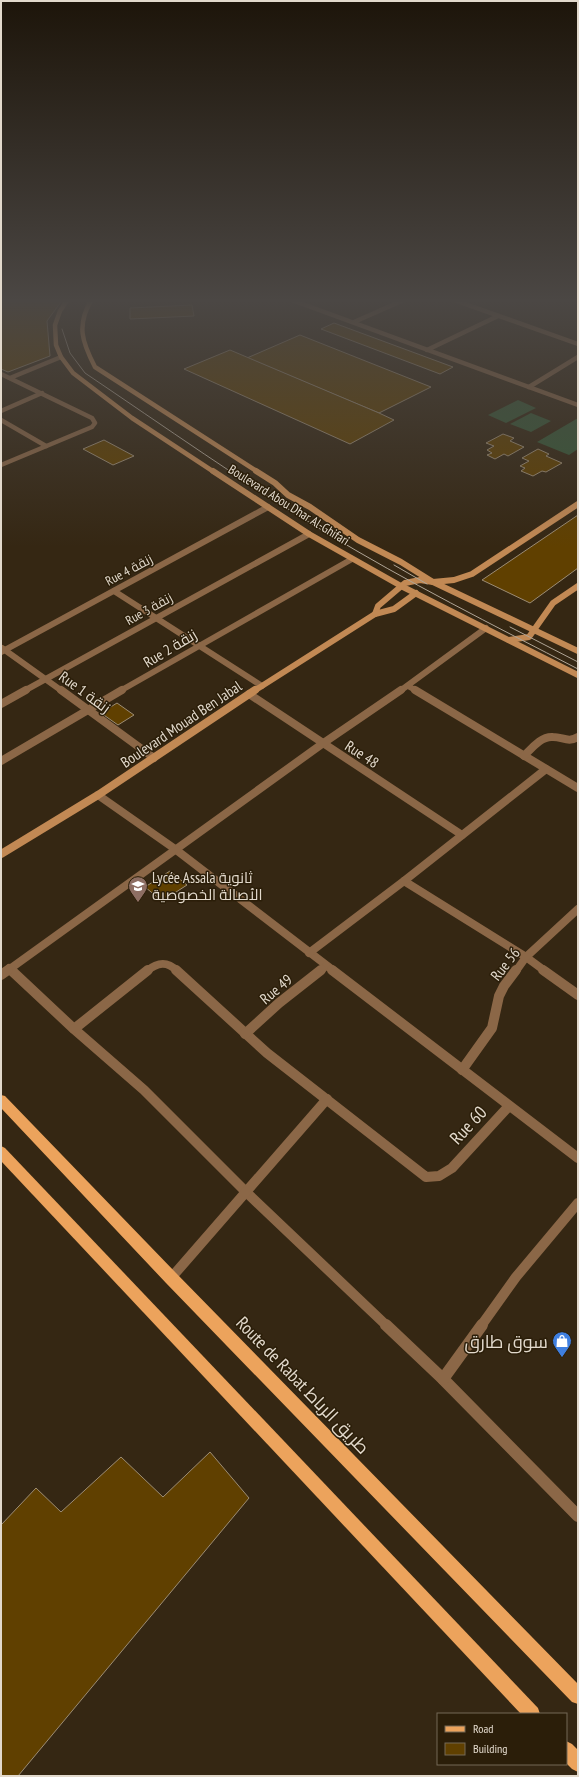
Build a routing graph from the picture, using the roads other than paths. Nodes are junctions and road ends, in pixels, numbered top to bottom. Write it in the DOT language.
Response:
graph roads {
  1 [pos="18,382"];
  2 [pos="85,382"];
  3 [pos="118,382"];
  4 [pos="514,382"];
  5 [pos="536,382"];
  6 [pos="528,387"];
  7 [pos="42,393"];
  8 [pos="578,405"];
  9 [pos="1,411"];
  10 [pos="1,420"];
  11 [pos="46,446"];
  12 [pos="1,465"];
  13 [pos="578,504"];
  14 [pos="268,507"];
  15 [pos="309,534"];
  16 [pos="352,559"];
  17 [pos="432,582"];
  18 [pos="401,586"];
  19 [pos="578,586"];
  20 [pos="114,591"];
  21 [pos="416,592"];
  22 [pos="375,614"];
  23 [pos="157,619"];
  24 [pos="486,628"];
  25 [pos="535,630"];
  26 [pos="509,640"];
  27 [pos="198,646"];
  28 [pos="2,650"];
  29 [pos="578,651"];
  30 [pos="578,675"];
  31 [pos="46,680"];
  32 [pos="262,686"];
  33 [pos="408,686"];
  34 [pos="249,694"];
  35 [pos="1,704"];
  36 [pos="89,711"];
  37 [pos="578,737"];
  38 [pos="322,744"];
  39 [pos="524,756"];
  40 [pos="154,758"];
  41 [pos="1,762"];
  42 [pos="546,769"];
  43 [pos="578,788"];
  44 [pos="98,795"];
  45 [pos="462,835"];
  46 [pos="175,849"];
  47 [pos="1,854"];
  48 [pos="404,881"];
  49 [pos="578,909"];
  50 [pos="309,953"];
  51 [pos="526,957"];
  52 [pos="326,966"];
  53 [pos="5,971"];
  54 [pos="578,995"];
  55 [pos="74,1029"];
  56 [pos="245,1034"];
  57 [pos="462,1070"];
  58 [pos="327,1099"];
  59 [pos="1,1100"];
  60 [pos="509,1106"];
  61 [pos="1,1152"];
  62 [pos="578,1158"];
  63 [pos="246,1192"];
  64 [pos="578,1203"];
  65 [pos="171,1278"];
  66 [pos="443,1379"];
  67 [pos="578,1516"];
  68 [pos="578,1696"];
  69 [pos="531,1713"];
  70 [pos="567,1751"];
  71 [pos="578,1763"];
  1 -- 7 [label="street"];
  2 -- 14 [label="street, Boulevard Abou Dhar Al-Ghifari"];
  3 -- 17 [label="street, Boulevard Abou Dhar Al-Ghifari"];
  4 -- 6 [label="street"];
  5 -- 6 [label="street"];
  6 -- 8 [label="street"];
  7 -- 9 [label="street"];
  7 -- 11 [label="street"];
  10 -- 11 [label="street"];
  11 -- 12 [label="street"];
  13 -- 17 [label="street"];
  14 -- 15 [label="street, Boulevard Abou Dhar Al-Ghifari"];
  14 -- 20 [label="street, Rue 4 زنقة"];
  15 -- 16 [label="street, Boulevard Abou Dhar Al-Ghifari"];
  15 -- 23 [label="street, Rue 3 زنقة"];
  16 -- 18 [label="street, Boulevard Abou Dhar Al-Ghifari"];
  16 -- 27 [label="street, Rue 2 زنقة"];
  17 -- 18 [label="street"];
  17 -- 25 [label="street, Boulevard Abou Dhar Al-Ghifari"];
  18 -- 21 [label="street, Boulevard Abou Dhar Al-Ghifari"];
  18 -- 22 [label="street, Boulevard Mouad Ben Jabal"];
  19 -- 25 [label="street"];
  20 -- 23 [label="street"];
  20 -- 28 [label="street, Rue 4 زنقة"];
  21 -- 22 [label="street, Boulevard Mouad Ben Jabal"];
  21 -- 24 [label="street, Boulevard Abou Dhar Al-Ghifari"];
  22 -- 32 [label="street, Boulevard Mouad Ben Jabal"];
  23 -- 27 [label="street"];
  23 -- 31 [label="street, Rue 3 زنقة"];
  24 -- 26 [label="street, Boulevard Abou Dhar Al-Ghifari"];
  24 -- 33 [label="street"];
  25 -- 26 [label="street"];
  25 -- 29 [label="street, Boulevard Abou Dhar Al-Ghifari"];
  26 -- 30 [label="street, Boulevard Abou Dhar Al-Ghifari"];
  27 -- 32 [label="street"];
  27 -- 36 [label="street, Rue 2 زنقة"];
  28 -- 31 [label="street, Rue 1 زنقة"];
  31 -- 35 [label="street, Rue 3 زنقة"];
  31 -- 36 [label="street, Rue 1 زنقة"];
  32 -- 34 [label="street, Boulevard Mouad Ben Jabal"];
  33 -- 38 [label="street"];
  33 -- 39 [label="street"];
  34 -- 38 [label="street, Rue 48"];
  34 -- 40 [label="street, Boulevard Mouad Ben Jabal"];
  36 -- 40 [label="street, Rue 1 زنقة"];
  36 -- 41 [label="street, Rue 2 زنقة"];
  37 -- 39 [label="street"];
  38 -- 45 [label="street, Rue 48"];
  38 -- 46 [label="street"];
  39 -- 42 [label="street"];
  40 -- 44 [label="street, Boulevard Mouad Ben Jabal"];
  42 -- 43 [label="street"];
  42 -- 45 [label="street"];
  44 -- 46 [label="street"];
  44 -- 47 [label="street, Boulevard Mouad Ben Jabal"];
  45 -- 48 [label="street"];
  46 -- 50 [label="street"];
  46 -- 53 [label="street"];
  48 -- 50 [label="street"];
  48 -- 51 [label="street"];
  49 -- 51 [label="street, Rue 56"];
  50 -- 52 [label="street"];
  51 -- 54 [label="street"];
  51 -- 57 [label="street, Rue 56"];
  52 -- 56 [label="street, Rue 49"];
  52 -- 57 [label="street"];
  53 -- 55 [label="street"];
  55 -- 56 [label="street"];
  55 -- 63 [label="street"];
  56 -- 58 [label="street"];
  57 -- 60 [label="street"];
  58 -- 60 [label="street, Rue 60"];
  58 -- 63 [label="street"];
  59 -- 65 [label="main road, Route de Rabat طريق الرباط"];
  60 -- 62 [label="street"];
  61 -- 69 [label="main road"];
  63 -- 65 [label="street"];
  63 -- 66 [label="street"];
  64 -- 66 [label="street"];
  65 -- 68 [label="main road, Route de Rabat طريق الرباط"];
  66 -- 67 [label="street"];
  70 -- 71 [label="main road"];
}
